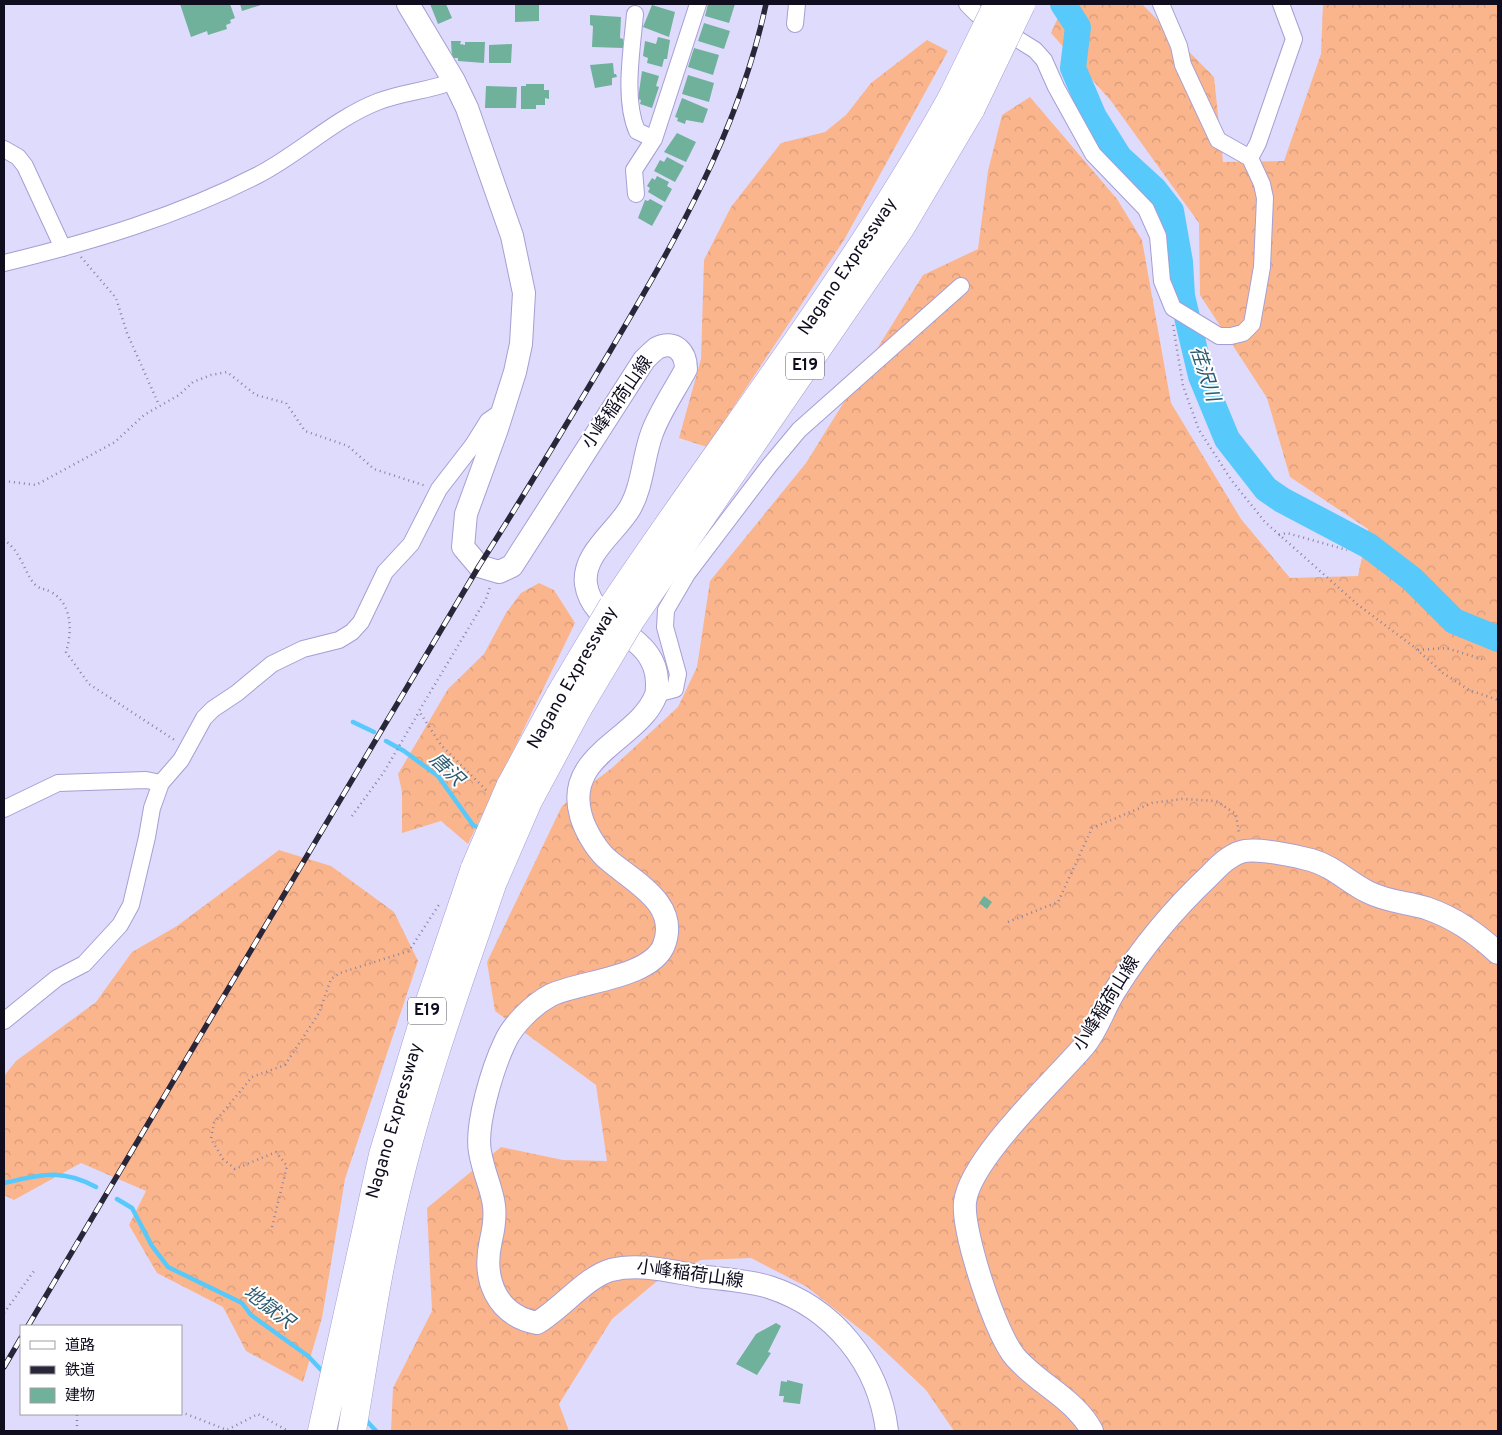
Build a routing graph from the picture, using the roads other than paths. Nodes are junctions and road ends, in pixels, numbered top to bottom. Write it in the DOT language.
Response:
graph roads {
  1 [pos="408,4"];
  2 [pos="698,4"];
  3 [pos="797,4"];
  4 [pos="967,4"];
  5 [pos="998,4"];
  6 [pos="1021,4"];
  7 [pos="1161,4"];
  8 [pos="1281,4"];
  9 [pos="634,14"];
  10 [pos="794,24"];
  11 [pos="454,81"];
  12 [pos="962,103"];
  13 [pos="654,139"];
  14 [pos="4,150"];
  15 [pos="1250,158"];
  16 [pos="636,194"];
  17 [pos="69,247"];
  18 [pos="4,262"];
  19 [pos="961,286"];
  20 [pos="501,412"];
  21 [pos="656,694"];
  22 [pos="162,783"];
  23 [pos="4,809"];
  24 [pos="1498,952"];
  25 [pos="4,1021"];
  26 [pos="393,1159"];
  27 [pos="322,1431"];
  28 [pos="352,1431"];
  29 [pos="887,1431"];
  30 [pos="1092,1431"];
  1 -- 11 [label="main road"];
  2 -- 13 [label="street"];
  3 -- 10 [label="street"];
  4 -- 15 [label="street"];
  5 -- 12 [label="highway, Nagano Expressway / E19, bridge"];
  6 -- 12 [label="highway, Nagano Expressway / E19, bridge"];
  7 -- 15 [label="street"];
  8 -- 15 [label="street"];
  9 -- 13 [label="street"];
  11 -- 17 [label="street"];
  11 -- 20 [label="main road"];
  12 -- 26 [label="highway, Nagano Expressway / E19, bridge"];
  13 -- 16 [label="street"];
  14 -- 17 [label="street"];
  17 -- 18 [label="street"];
  19 -- 21 [label="street"];
  20 -- 21 [label="main road, 小峰稲荷山線"];
  20 -- 22 [label="street"];
  21 -- 29 [label="main road, 小峰稲荷山線"];
  22 -- 23 [label="street"];
  22 -- 25 [label="street"];
  24 -- 30 [label="main road, 小峰稲荷山線"];
  26 -- 27 [label="highway, Nagano Expressway / E19"];
  26 -- 28 [label="highway, Nagano Expressway / E19"];
}
